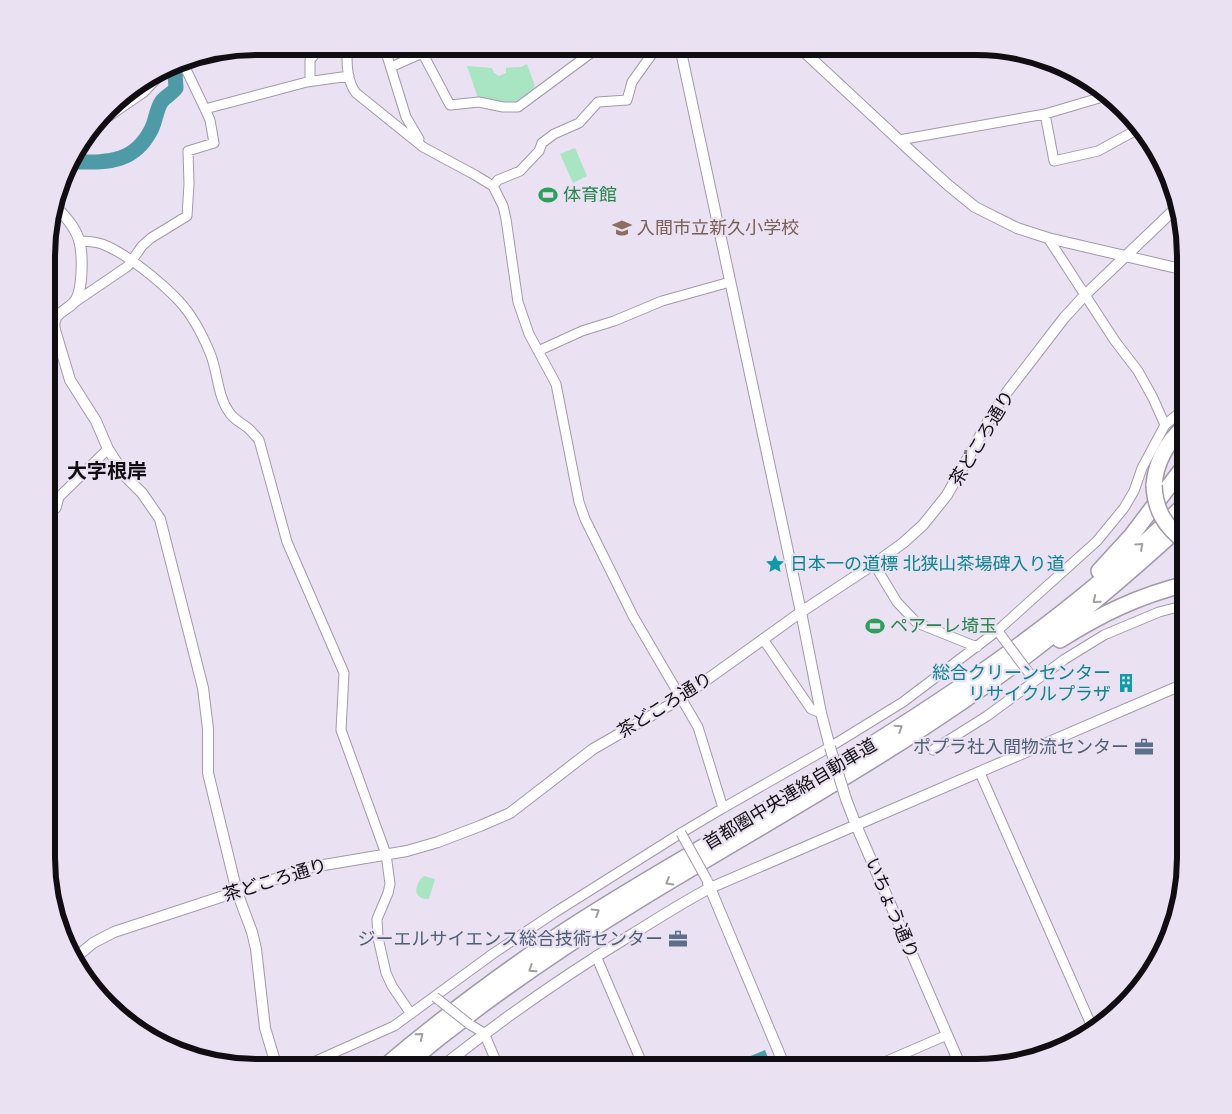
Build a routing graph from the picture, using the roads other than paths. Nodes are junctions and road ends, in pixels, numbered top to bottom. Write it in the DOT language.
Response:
graph roads {
  1 [pos="314,55"];
  2 [pos="347,55"];
  3 [pos="387,55"];
  4 [pos="418,55"];
  5 [pos="424,55"];
  6 [pos="588,55"];
  7 [pos="651,55"];
  8 [pos="682,55"];
  9 [pos="809,55"];
  10 [pos="391,67"];
  11 [pos="186,68"];
  12 [pos="348,76"];
  13 [pos="310,81"];
  14 [pos="151,84"];
  15 [pos="1100,98"];
  16 [pos="205,108"];
  17 [pos="118,110"];
  18 [pos="1045,114"];
  19 [pos="1134,131"];
  20 [pos="899,140"];
  21 [pos="418,144"];
  22 [pos="493,186"];
  23 [pos="60,212"];
  24 [pos="1172,212"];
  25 [pos="1048,238"];
  26 [pos="79,241"];
  27 [pos="1126,257"];
  28 [pos="131,261"];
  29 [pos="1177,268"];
  30 [pos="730,282"];
  31 [pos="1086,294"];
  32 [pos="75,302"];
  33 [pos="55,320"];
  34 [pos="55,335"];
  35 [pos="60,348"];
  36 [pos="55,350"];
  37 [pos="538,351"];
  38 [pos="1177,415"];
  39 [pos="1165,425"];
  40 [pos="1177,433"];
  41 [pos="108,449"];
  42 [pos="1177,477"];
  43 [pos="55,509"];
  44 [pos="1177,512"];
  45 [pos="1177,530"];
  46 [pos="1177,536"];
  47 [pos="874,564"];
  48 [pos="1177,586"];
  49 [pos="1177,607"];
  50 [pos="801,612"];
  51 [pos="998,633"];
  52 [pos="763,639"];
  53 [pos="977,647"];
  54 [pos="1034,679"];
  55 [pos="1177,686"];
  56 [pos="958,689"];
  57 [pos="680,699"];
  58 [pos="946,712"];
  59 [pos="821,713"];
  60 [pos="830,747"];
  61 [pos="933,750"];
  62 [pos="980,773"];
  63 [pos="724,808"];
  64 [pos="856,825"];
  65 [pos="681,833"];
  66 [pos="386,854"];
  67 [pos="709,884"];
  68 [pos="237,892"];
  69 [pos="80,954"];
  70 [pos="596,956"];
  71 [pos="435,997"];
  72 [pos="411,1014"];
  73 [pos="1090,1024"];
  74 [pos="484,1033"];
  75 [pos="947,1035"];
  76 [pos="275,1059"];
  77 [pos="320,1059"];
  78 [pos="394,1059"];
  79 [pos="413,1059"];
  80 [pos="451,1059"];
  81 [pos="495,1059"];
  82 [pos="640,1059"];
  83 [pos="781,1059"];
  84 [pos="892,1059"];
  85 [pos="958,1059"];
  1 -- 13 [label="street"];
  2 -- 12 [label="street"];
  3 -- 10 [label="street"];
  4 -- 10 [label="street"];
  5 -- 6 [label="street"];
  7 -- 22 [label="street"];
  8 -- 30 [label="street, いちょう通り"];
  9 -- 20 [label="street"];
  10 -- 21 [label="street"];
  11 -- 16 [label="street"];
  12 -- 13 [label="street"];
  12 -- 21 [label="street"];
  13 -- 16 [label="street"];
  14 -- 17 [label="street"];
  15 -- 18 [label="street"];
  16 -- 28 [label="street"];
  18 -- 19 [label="street"];
  18 -- 20 [label="street"];
  20 -- 25 [label="street"];
  21 -- 22 [label="street"];
  22 -- 37 [label="street"];
  23 -- 26 [label="street"];
  24 -- 27 [label="street, 茶どころ通り"];
  25 -- 27 [label="street"];
  25 -- 31 [label="street"];
  26 -- 28 [label="street"];
  26 -- 32 [label="street"];
  27 -- 29 [label="street"];
  27 -- 31 [label="street, 茶どころ通り"];
  28 -- 32 [label="street"];
  28 -- 66 [label="street"];
  30 -- 37 [label="street"];
  30 -- 50 [label="street, いちょう通り"];
  31 -- 39 [label="street"];
  31 -- 47 [label="street, 茶どころ通り"];
  32 -- 33 [label="street"];
  34 -- 35 [label="street"];
  35 -- 36 [label="street"];
  35 -- 41 [label="street"];
  37 -- 57 [label="street"];
  38 -- 39 [label="street"];
  39 -- 51 [label="street"];
  40 -- 46 [label="highway, bridge"];
  41 -- 43 [label="street"];
  41 -- 68 [label="street"];
  42 -- 56 [label="highway"];
  56 -- 44 [label="highway, 首都圏中央連絡自動車道, one-way"];
  45 -- 58 [label="highway, 首都圏中央連絡自動車道, one-way"];
  47 -- 50 [label="street, 茶どころ通り"];
  47 -- 53 [label="street"];
  48 -- 58 [label="highway"];
  49 -- 54 [label="street"];
  50 -- 52 [label="street, 茶どころ通り"];
  50 -- 59 [label="street, いちょう通り"];
  51 -- 53 [label="street"];
  51 -- 54 [label="street, bridge"];
  52 -- 57 [label="street, 茶どころ通り"];
  52 -- 59 [label="street"];
  53 -- 60 [label="street"];
  54 -- 61 [label="street"];
  55 -- 62 [label="street"];
  78 -- 56 [label="highway, 首都圏中央連絡自動車道, one-way"];
  57 -- 63 [label="street"];
  57 -- 66 [label="street, 茶どころ通り"];
  58 -- 79 [label="highway, 首都圏中央連絡自動車道, one-way"];
  59 -- 60 [label="street, いちょう通り"];
  60 -- 63 [label="street"];
  60 -- 64 [label="street, いちょう通り, bridge"];
  62 -- 64 [label="street"];
  62 -- 73 [label="street"];
  63 -- 65 [label="street"];
  64 -- 67 [label="street"];
  64 -- 75 [label="street, いちょう通り"];
  65 -- 67 [label="street, bridge"];
  65 -- 71 [label="street"];
  66 -- 68 [label="street, 茶どころ通り"];
  66 -- 72 [label="street"];
  67 -- 70 [label="street"];
  67 -- 83 [label="street"];
  68 -- 69 [label="street, 茶どころ通り"];
  68 -- 76 [label="street"];
  70 -- 74 [label="street"];
  70 -- 82 [label="street"];
  71 -- 72 [label="street"];
  71 -- 74 [label="street, bridge"];
  72 -- 77 [label="street"];
  74 -- 80 [label="street"];
  74 -- 81 [label="street"];
  75 -- 84 [label="street"];
  75 -- 85 [label="street, いちょう通り"];
}
